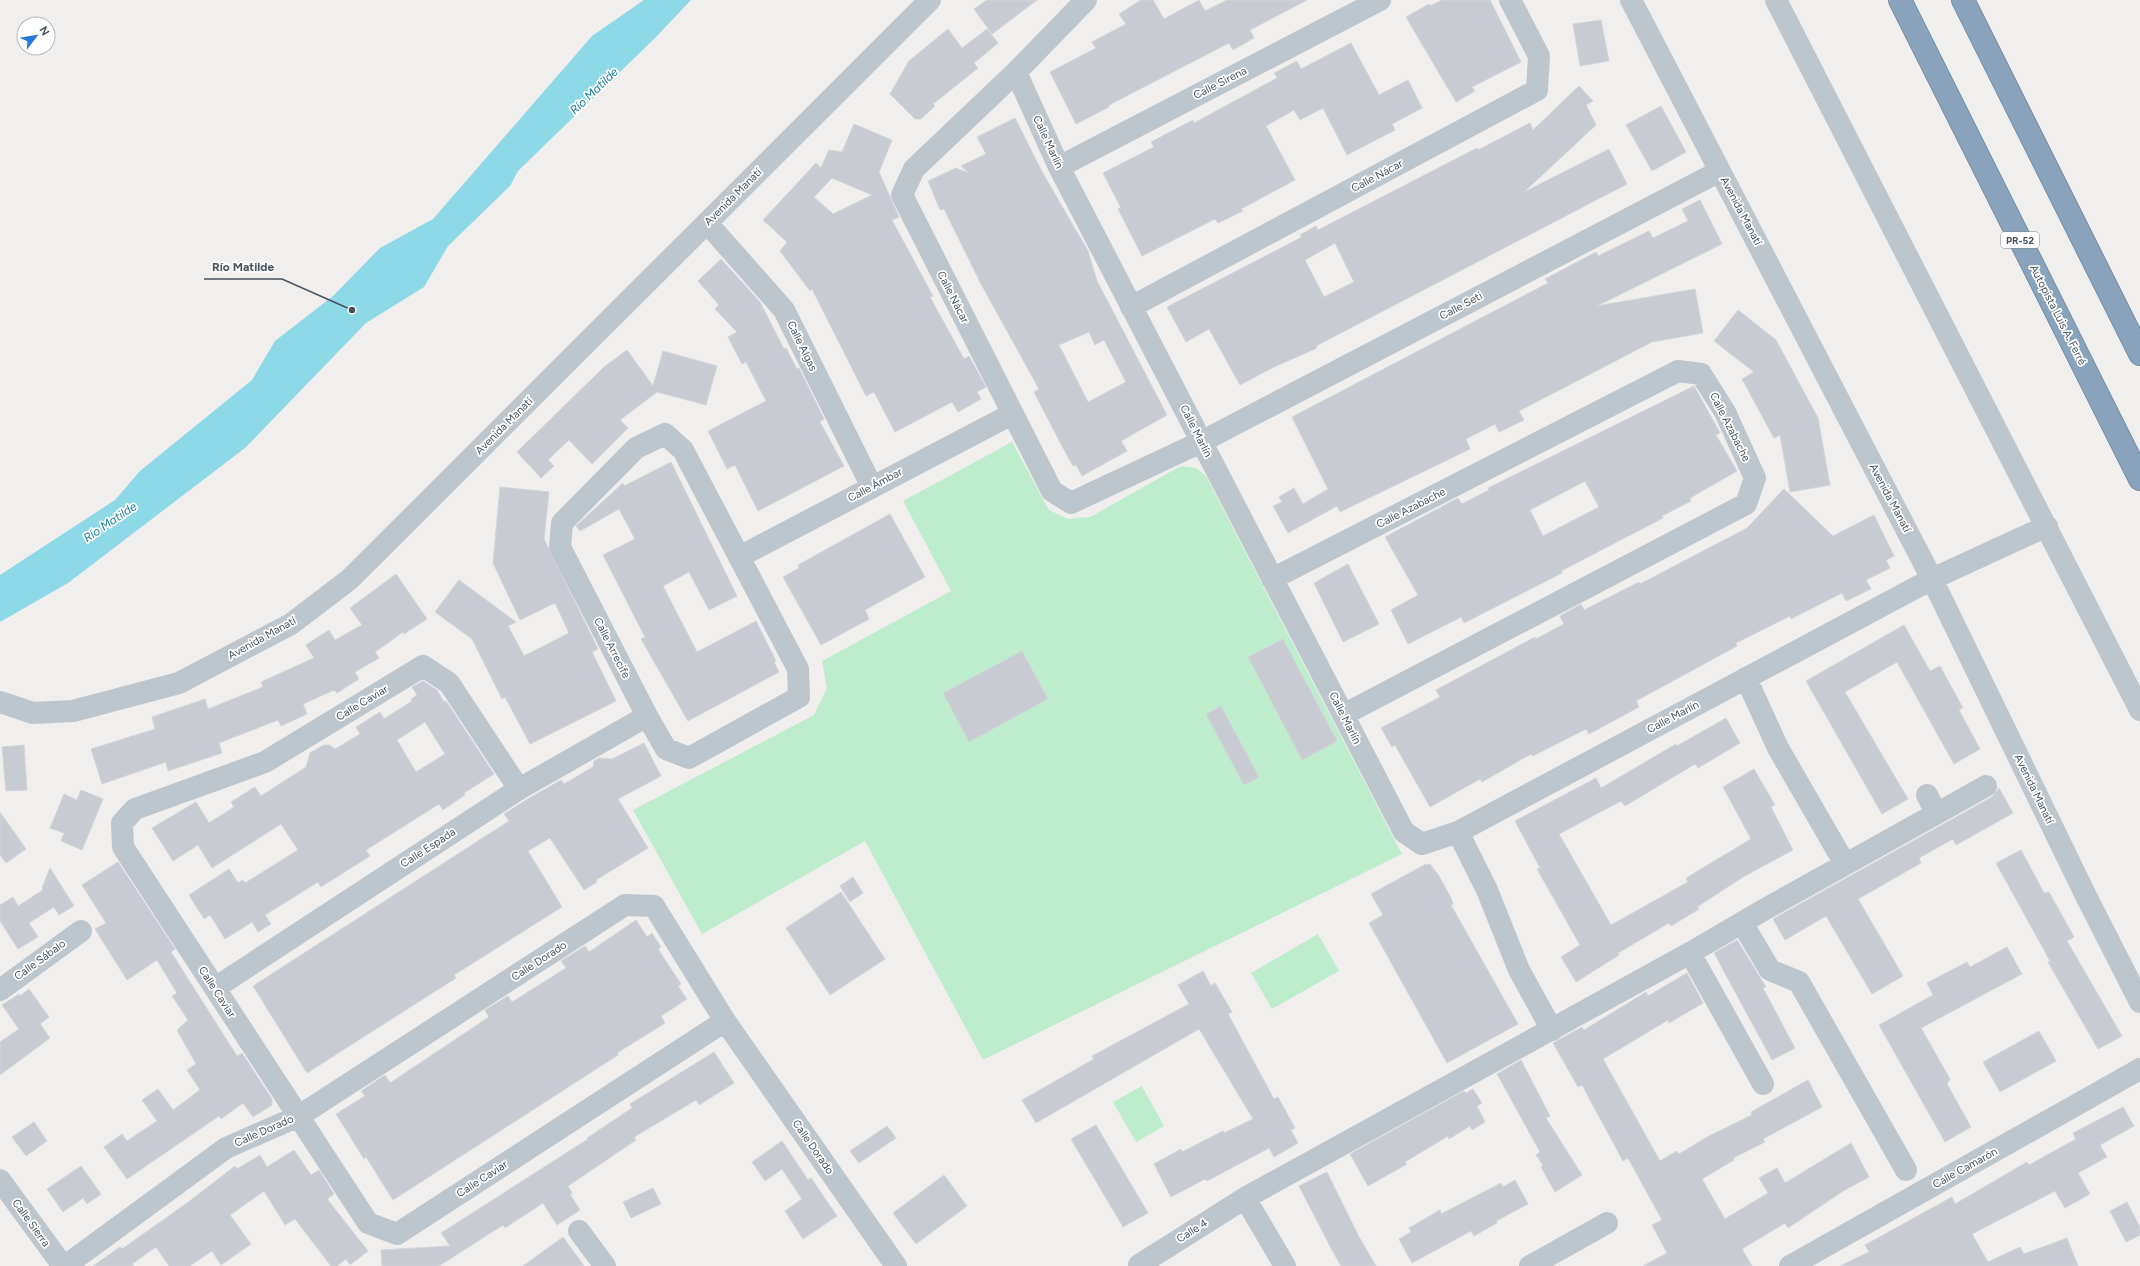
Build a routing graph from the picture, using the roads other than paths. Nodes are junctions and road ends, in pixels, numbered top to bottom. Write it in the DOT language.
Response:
graph roads {
  1 [pos="930,0"];
  2 [pos="1086,0"];
  3 [pos="1380,0"];
  4 [pos="1510,0"];
  5 [pos="1630,0"];
  6 [pos="1776,0"];
  7 [pos="1900,0"];
  8 [pos="1963,0"];
  9 [pos="1016,72"];
  10 [pos="1059,167"];
  11 [pos="1720,171"];
  12 [pos="707,223"];
  13 [pos="1132,307"];
  14 [pos="2140,354"];
  15 [pos="1012,414"];
  16 [pos="1201,442"];
  17 [pos="2140,479"];
  18 [pos="872,487"];
  19 [pos="2047,526"];
  20 [pos="739,556"];
  21 [pos="1272,579"];
  22 [pos="1932,579"];
  23 [pos="1746,678"];
  24 [pos="0,702"];
  25 [pos="2140,710"];
  26 [pos="1343,715"];
  27 [pos="647,716"];
  28 [pos="1986,786"];
  29 [pos="519,789"];
  30 [pos="1458,832"];
  31 [pos="1846,864"];
  32 [pos="1742,923"];
  33 [pos="80,931"];
  34 [pos="1690,953"];
  35 [pos="215,988"];
  36 [pos="0,990"];
  37 [pos="2140,1002"];
  38 [pos="725,1022"];
  39 [pos="1552,1030"];
  40 [pos="2140,1069"];
  41 [pos="1762,1084"];
  42 [pos="299,1116"];
  43 [pos="1906,1170"];
  44 [pos="0,1180"];
  45 [pos="1245,1198"];
  46 [pos="1607,1223"];
  47 [pos="579,1231"];
  48 [pos="1138,1265"];
  49 [pos="64,1266"];
  50 [pos="605,1266"];
  51 [pos="896,1266"];
  52 [pos="1285,1266"];
  53 [pos="1530,1266"];
  54 [pos="1790,1266"];
  1 -- 12 [label="street, Avenida Manatí"];
  2 -- 9 [label="street, Calle Nácar"];
  3 -- 10 [label="street, Calle Sirena"];
  4 -- 13 [label="street, Calle Nácar"];
  5 -- 11 [label="street, Avenida Manatí"];
  6 -- 19 [label="street"];
  7 -- 17 [label="highway, Autopista Luis A. Ferré / PR-52"];
  8 -- 14 [label="highway"];
  9 -- 10 [label="street, Calle Marlín"];
  9 -- 15 [label="street, Calle Nácar"];
  10 -- 13 [label="street, Calle Marlín"];
  11 -- 16 [label="street, Calle Seti"];
  11 -- 22 [label="street, Avenida Manatí"];
  12 -- 18 [label="street, Calle Algas"];
  12 -- 24 [label="street, Avenida Manatí"];
  13 -- 16 [label="street, Calle Marlín"];
  15 -- 16 [label="street, Calle Nácar"];
  15 -- 18 [label="street, Calle Ámbar"];
  16 -- 21 [label="street, Calle Marlín"];
  18 -- 20 [label="street, Calle Ámbar"];
  19 -- 22 [label="street, Calle Marlín"];
  19 -- 25 [label="street"];
  20 -- 27 [label="street, Calle Arrecife"];
  20 -- 27 [label="street, Calle Arrecife"];
  21 -- 26 [label="street, Calle Marlín"];
  21 -- 26 [label="street, Calle Azabache"];
  22 -- 23 [label="street, Calle Marlín"];
  22 -- 37 [label="street, Avenida Manatí"];
  23 -- 30 [label="street, Calle Marlín"];
  23 -- 31 [label="street"];
  26 -- 30 [label="street, Calle Marlín"];
  27 -- 29 [label="street, Calle Espada"];
  28 -- 31 [label="street, Calle 4"];
  29 -- 35 [label="street, Calle Espada"];
  29 -- 35 [label="street, Calle Caviar"];
  30 -- 39 [label="street"];
  31 -- 32 [label="street, Calle 4"];
  32 -- 34 [label="street, Calle 4"];
  32 -- 43 [label="street"];
  33 -- 36 [label="street, Calle Sábalo"];
  34 -- 39 [label="street, Calle 4"];
  34 -- 41 [label="street"];
  35 -- 42 [label="street, Calle Caviar"];
  38 -- 42 [label="street, Calle Caviar"];
  38 -- 42 [label="street, Calle Dorado"];
  38 -- 51 [label="street, Calle Dorado"];
  39 -- 45 [label="street, Calle 4"];
  40 -- 54 [label="street, Calle Camarón"];
  42 -- 49 [label="street, Calle Dorado"];
  44 -- 49 [label="street, Calle Sierra"];
  45 -- 48 [label="street, Calle 4"];
  45 -- 52 [label="street"];
  46 -- 53 [label="street"];
  47 -- 50 [label="street"];
}
